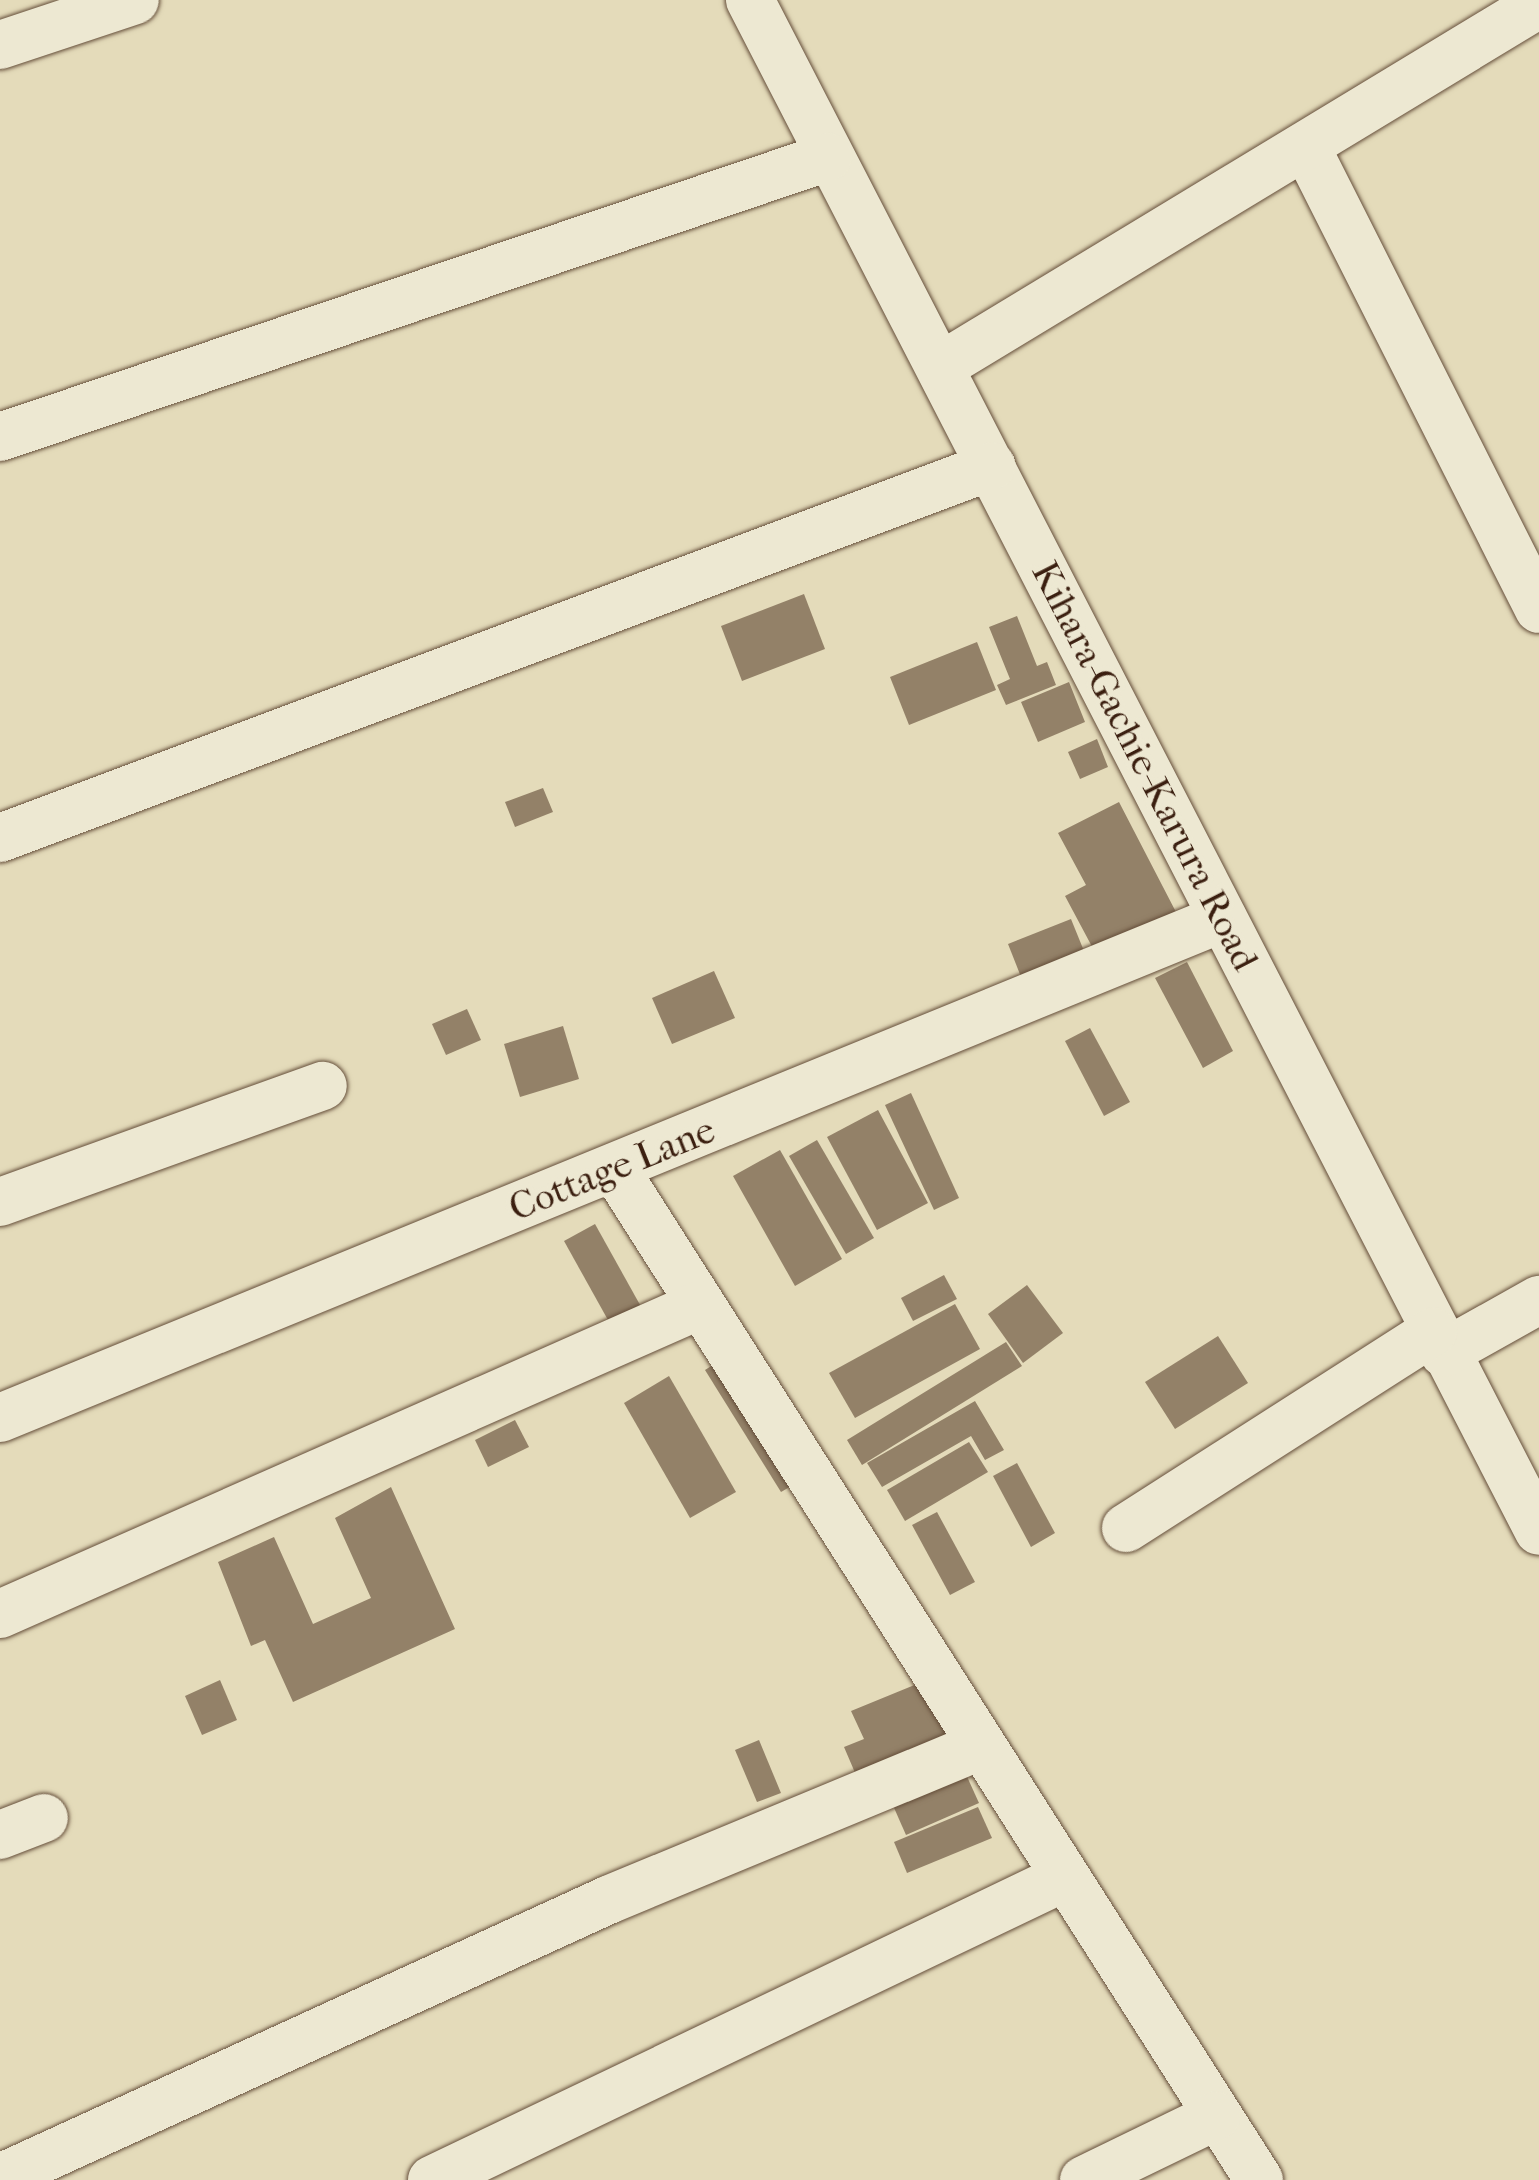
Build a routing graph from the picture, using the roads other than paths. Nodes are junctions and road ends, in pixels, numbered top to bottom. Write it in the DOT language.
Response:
graph roads {
  1 [pos="135,0"];
  2 [pos="750,0"];
  3 [pos="1539,4"];
  4 [pos="0,45"];
  5 [pos="1306,149"];
  6 [pos="828,156"];
  7 [pos="940,366"];
  8 [pos="0,437"];
  9 [pos="992,466"];
  10 [pos="1539,610"];
  11 [pos="0,838"];
  12 [pos="1222,918"];
  13 [pos="323,1086"];
  14 [pos="614,1168"];
  15 [pos="0,1202"];
  16 [pos="1539,1300"];
  17 [pos="700,1305"];
  18 [pos="1439,1342"];
  19 [pos="0,1418"];
  20 [pos="1126,1528"];
  21 [pos="1539,1532"];
  22 [pos="0,1614"];
  23 [pos="980,1746"];
  24 [pos="44,1818"];
  25 [pos="0,1835"];
  26 [pos="1063,1878"];
  27 [pos="1216,2116"];
  28 [pos="0,2178"];
  29 [pos="432,2180"];
  30 [pos="1084,2180"];
  31 [pos="1259,2180"];
  1 -- 4 [label="street"];
  2 -- 6 [label="street, Kihara-Gachie-Karura Road"];
  3 -- 5 [label="street"];
  5 -- 7 [label="street"];
  5 -- 10 [label="street"];
  6 -- 7 [label="street, Kihara-Gachie-Karura Road"];
  6 -- 8 [label="street"];
  7 -- 9 [label="street, Kihara-Gachie-Karura Road"];
  9 -- 11 [label="street"];
  9 -- 12 [label="street, Kihara-Gachie-Karura Road"];
  12 -- 14 [label="street, Cottage Lane"];
  12 -- 18 [label="street, Kihara-Gachie-Karura Road"];
  13 -- 15 [label="street"];
  14 -- 17 [label="street"];
  14 -- 19 [label="street, Cottage Lane"];
  16 -- 18 [label="street"];
  17 -- 22 [label="street"];
  17 -- 23 [label="street"];
  18 -- 20 [label="street"];
  18 -- 21 [label="street, Kihara-Gachie-Karura Road"];
  23 -- 26 [label="street"];
  23 -- 28 [label="street"];
  24 -- 25 [label="street"];
  26 -- 27 [label="street"];
  26 -- 29 [label="street"];
  27 -- 30 [label="street"];
  27 -- 31 [label="street"];
}
